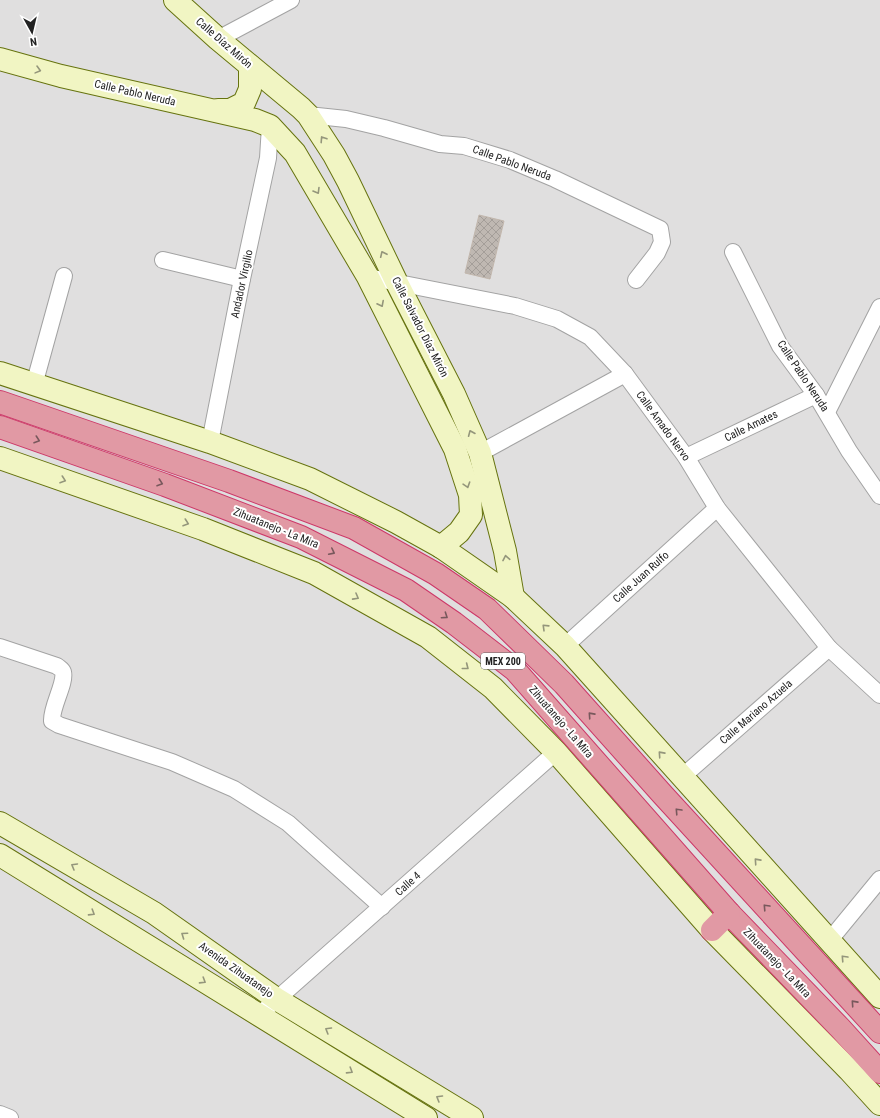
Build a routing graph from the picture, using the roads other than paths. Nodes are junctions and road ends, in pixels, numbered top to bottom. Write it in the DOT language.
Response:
graph roads {
  1 [pos="175,0"];
  2 [pos="292,0"];
  3 [pos="218,39"];
  4 [pos="0,59"];
  5 [pos="250,66"];
  6 [pos="273,84"];
  7 [pos="211,111"];
  8 [pos="308,115"];
  9 [pos="270,126"];
  10 [pos="734,252"];
  11 [pos="163,260"];
  12 [pos="64,276"];
  13 [pos="368,277"];
  14 [pos="242,279"];
  15 [pos="636,280"];
  16 [pos="397,283"];
  17 [pos="880,307"];
  18 [pos="0,373"];
  19 [pos="625,374"];
  20 [pos="34,385"];
  21 [pos="816,395"];
  22 [pos="0,402"];
  23 [pos="827,412"];
  24 [pos="0,427"];
  25 [pos="210,442"];
  26 [pos="480,453"];
  27 [pos="686,457"];
  28 [pos="0,458"];
  29 [pos="880,496"];
  30 [pos="717,508"];
  31 [pos="440,547"];
  32 [pos="513,597"];
  33 [pos="565,646"];
  34 [pos="0,647"];
  35 [pos="829,648"];
  36 [pos="880,695"];
  37 [pos="556,752"];
  38 [pos="682,777"];
  39 [pos="0,823"];
  40 [pos="0,855"];
  41 [pos="880,879"];
  42 [pos="382,907"];
  43 [pos="729,912"];
  44 [pos="712,930"];
  45 [pos="829,941"];
  46 [pos="880,997"];
  47 [pos="278,1000"];
  48 [pos="259,1015"];
  49 [pos="880,1032"];
  50 [pos="880,1072"];
  51 [pos="880,1104"];
  52 [pos="0,1114"];
  53 [pos="10,1118"];
  54 [pos="426,1118"];
  55 [pos="472,1118"];
  1 -- 3 [label="street, Calle Díaz Mirón"];
  2 -- 3 [label="street"];
  3 -- 5 [label="street, Calle Díaz Mirón"];
  4 -- 7 [label="street, Calle Pablo Neruda, one-way"];
  5 -- 6 [label="street, Calle Díaz Mirón"];
  5 -- 7 [label="street"];
  6 -- 8 [label="street, Calle Salvador Díaz Mirón"];
  7 -- 9 [label="street, Calle Pablo Neruda"];
  8 -- 15 [label="street, Calle Pablo Neruda"];
  16 -- 8 [label="street, Calle Salvador Díaz Mirón, one-way"];
  9 -- 13 [label="street, one-way"];
  9 -- 14 [label="street, Andador Virgilio"];
  10 -- 21 [label="street, Calle Pablo Neruda"];
  11 -- 14 [label="street"];
  12 -- 20 [label="street"];
  13 -- 16 [label="street, Calle Amado Nervo"];
  13 -- 31 [label="street, one-way"];
  14 -- 25 [label="street, Andador Virgilio"];
  16 -- 19 [label="street, Calle Amado Nervo"];
  26 -- 16 [label="street, Calle Salvador Díaz Mirón, one-way"];
  17 -- 23 [label="street"];
  18 -- 20 [label="street"];
  19 -- 26 [label="street"];
  19 -- 27 [label="street, Calle Amado Nervo"];
  20 -- 25 [label="street"];
  21 -- 23 [label="street, Calle Pablo Neruda"];
  21 -- 27 [label="street, Calle Amates"];
  49 -- 22 [label="highway, MEX 200, one-way"];
  23 -- 29 [label="street, Calle Pablo Neruda"];
  24 -- 43 [label="highway, Zihuatanejo - La Mira / MEX 200, one-way"];
  25 -- 31 [label="street"];
  32 -- 26 [label="street, Calle Salvador Díaz Mirón, one-way"];
  27 -- 30 [label="street, Calle Amado Nervo"];
  28 -- 37 [label="street, one-way"];
  30 -- 33 [label="street, Calle Juan Rulfo"];
  30 -- 35 [label="street, Calle Amado Nervo"];
  31 -- 32 [label="street"];
  33 -- 32 [label="street, one-way"];
  38 -- 33 [label="street, one-way"];
  34 -- 42 [label="street"];
  35 -- 36 [label="street, Calle Amado Nervo"];
  35 -- 38 [label="street, Calle Mariano Azuela"];
  37 -- 42 [label="street, Calle 4"];
  37 -- 44 [label="street"];
  45 -- 38 [label="street, one-way"];
  47 -- 39 [label="street, Avenida Zihuatanejo, one-way"];
  40 -- 48 [label="street, one-way"];
  41 -- 45 [label="street"];
  42 -- 47 [label="street, Calle 4"];
  43 -- 44 [label="highway"];
  43 -- 50 [label="highway, Zihuatanejo - La Mira / MEX 200"];
  44 -- 51 [label="street"];
  46 -- 45 [label="street, one-way"];
  47 -- 48 [label="street, Calle 4"];
  55 -- 47 [label="street, Avenida Zihuatanejo, one-way"];
  48 -- 54 [label="street, one-way"];
  52 -- 53 [label="street"];
}
